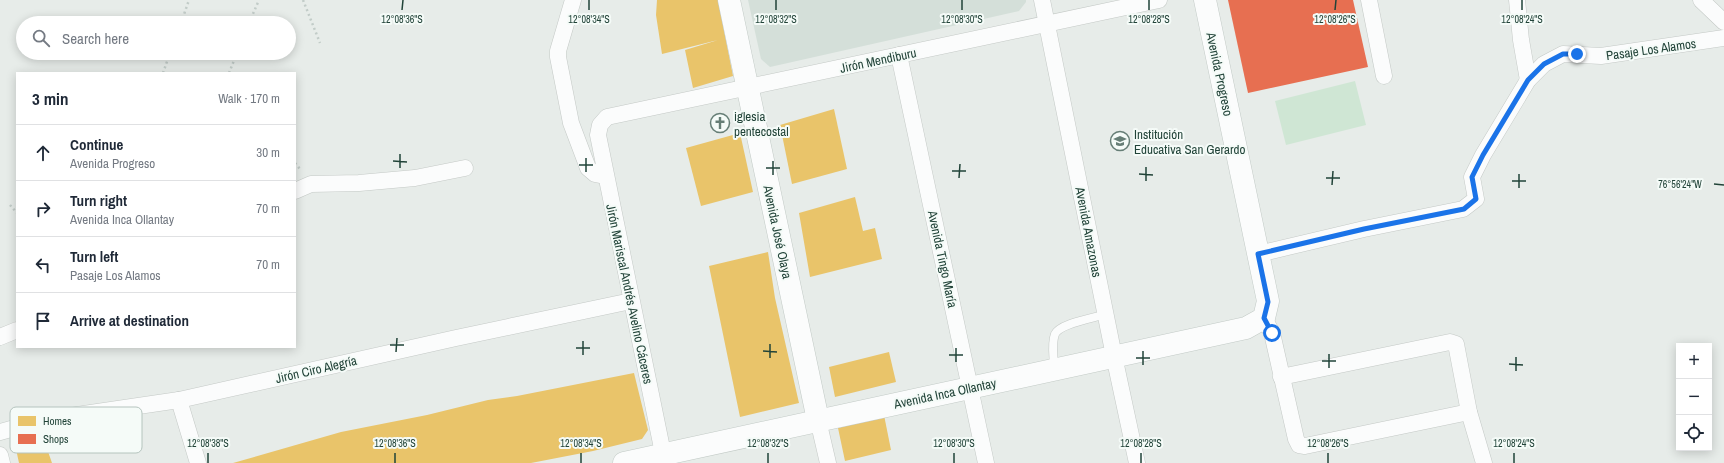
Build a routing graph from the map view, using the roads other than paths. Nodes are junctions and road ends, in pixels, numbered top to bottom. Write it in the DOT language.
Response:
graph roads {
  1 [pos="573,0"];
  2 [pos="729,0"];
  3 [pos="1042,0"];
  4 [pos="1159,0"];
  5 [pos="1205,0"];
  6 [pos="1369,0"];
  7 [pos="1517,0"];
  8 [pos="1701,0"];
  9 [pos="1724,22"];
  10 [pos="1047,24"];
  11 [pos="1724,38"];
  12 [pos="899,55"];
  13 [pos="1384,76"];
  14 [pos="1528,80"];
  15 [pos="747,88"];
  16 [pos="600,125"];
  17 [pos="465,168"];
  18 [pos="605,176"];
  19 [pos="296,192"];
  20 [pos="1258,254"];
  21 [pos="631,301"];
  22 [pos="1106,314"];
  23 [pos="1264,318"];
  24 [pos="16,330"];
  25 [pos="0,337"];
  26 [pos="1114,356"];
  27 [pos="1054,369"];
  28 [pos="1280,377"];
  29 [pos="970,388"];
  30 [pos="179,400"];
  31 [pos="131,407"];
  32 [pos="1469,412"];
  33 [pos="818,420"];
  34 [pos="10,429"];
  35 [pos="0,432"];
  36 [pos="0,455"];
  37 [pos="664,459"];
  38 [pos="2,463"];
  39 [pos="198,463"];
  40 [pos="624,463"];
  41 [pos="828,463"];
  42 [pos="986,463"];
  43 [pos="1137,463"];
  44 [pos="1484,463"];
  1 -- 18 [label="street"];
  2 -- 15 [label="street, Avenida José Olaya"];
  3 -- 10 [label="street, Avenida Amazonas"];
  4 -- 10 [label="street, Jirón Mendiburu"];
  5 -- 20 [label="street, Avenida Progreso"];
  6 -- 13 [label="street"];
  7 -- 14 [label="street"];
  8 -- 9 [label="street"];
  10 -- 12 [label="street, Jirón Mendiburu"];
  10 -- 22 [label="street, Avenida Amazonas"];
  11 -- 14 [label="street, Pasaje Los Alamos"];
  12 -- 15 [label="street, Jirón Mendiburu"];
  12 -- 29 [label="street, Avenida Tingo María"];
  14 -- 20 [label="street, Pasaje Los Alamos"];
  15 -- 16 [label="street, Jirón Mendiburu"];
  15 -- 33 [label="street, Avenida José Olaya"];
  16 -- 18 [label="street, Jirón Mariscal Andrés Avelino Cáceres"];
  17 -- 19 [label="street"];
  18 -- 21 [label="street, Jirón Mariscal Andrés Avelino Cáceres"];
  20 -- 23 [label="street, Avenida Progreso"];
  21 -- 30 [label="street, Jirón Ciro Alegría"];
  21 -- 37 [label="street, Jirón Mariscal Andrés Avelino Cáceres"];
  22 -- 26 [label="street, Avenida Amazonas"];
  22 -- 27 [label="lane"];
  23 -- 26 [label="street, Avenida Inca Ollantay"];
  23 -- 28 [label="street"];
  24 -- 25 [label="street"];
  26 -- 27 [label="street, Avenida Inca Ollantay"];
  26 -- 43 [label="street, Avenida Amazonas"];
  27 -- 29 [label="street, Avenida Inca Ollantay"];
  28 -- 32 [label="street"];
  28 -- 32 [label="street"];
  29 -- 33 [label="street, Avenida Inca Ollantay"];
  29 -- 42 [label="street, Avenida Tingo María"];
  30 -- 31 [label="street, Jirón Ciro Alegría"];
  30 -- 39 [label="street"];
  32 -- 44 [label="street"];
  33 -- 37 [label="street, Avenida Inca Ollantay"];
  33 -- 41 [label="street, Avenida José Olaya"];
  34 -- 35 [label="street, Jirón Ciro Alegría"];
  36 -- 38 [label="street"];
  37 -- 40 [label="street, Avenida Inca Ollantay"];
}
